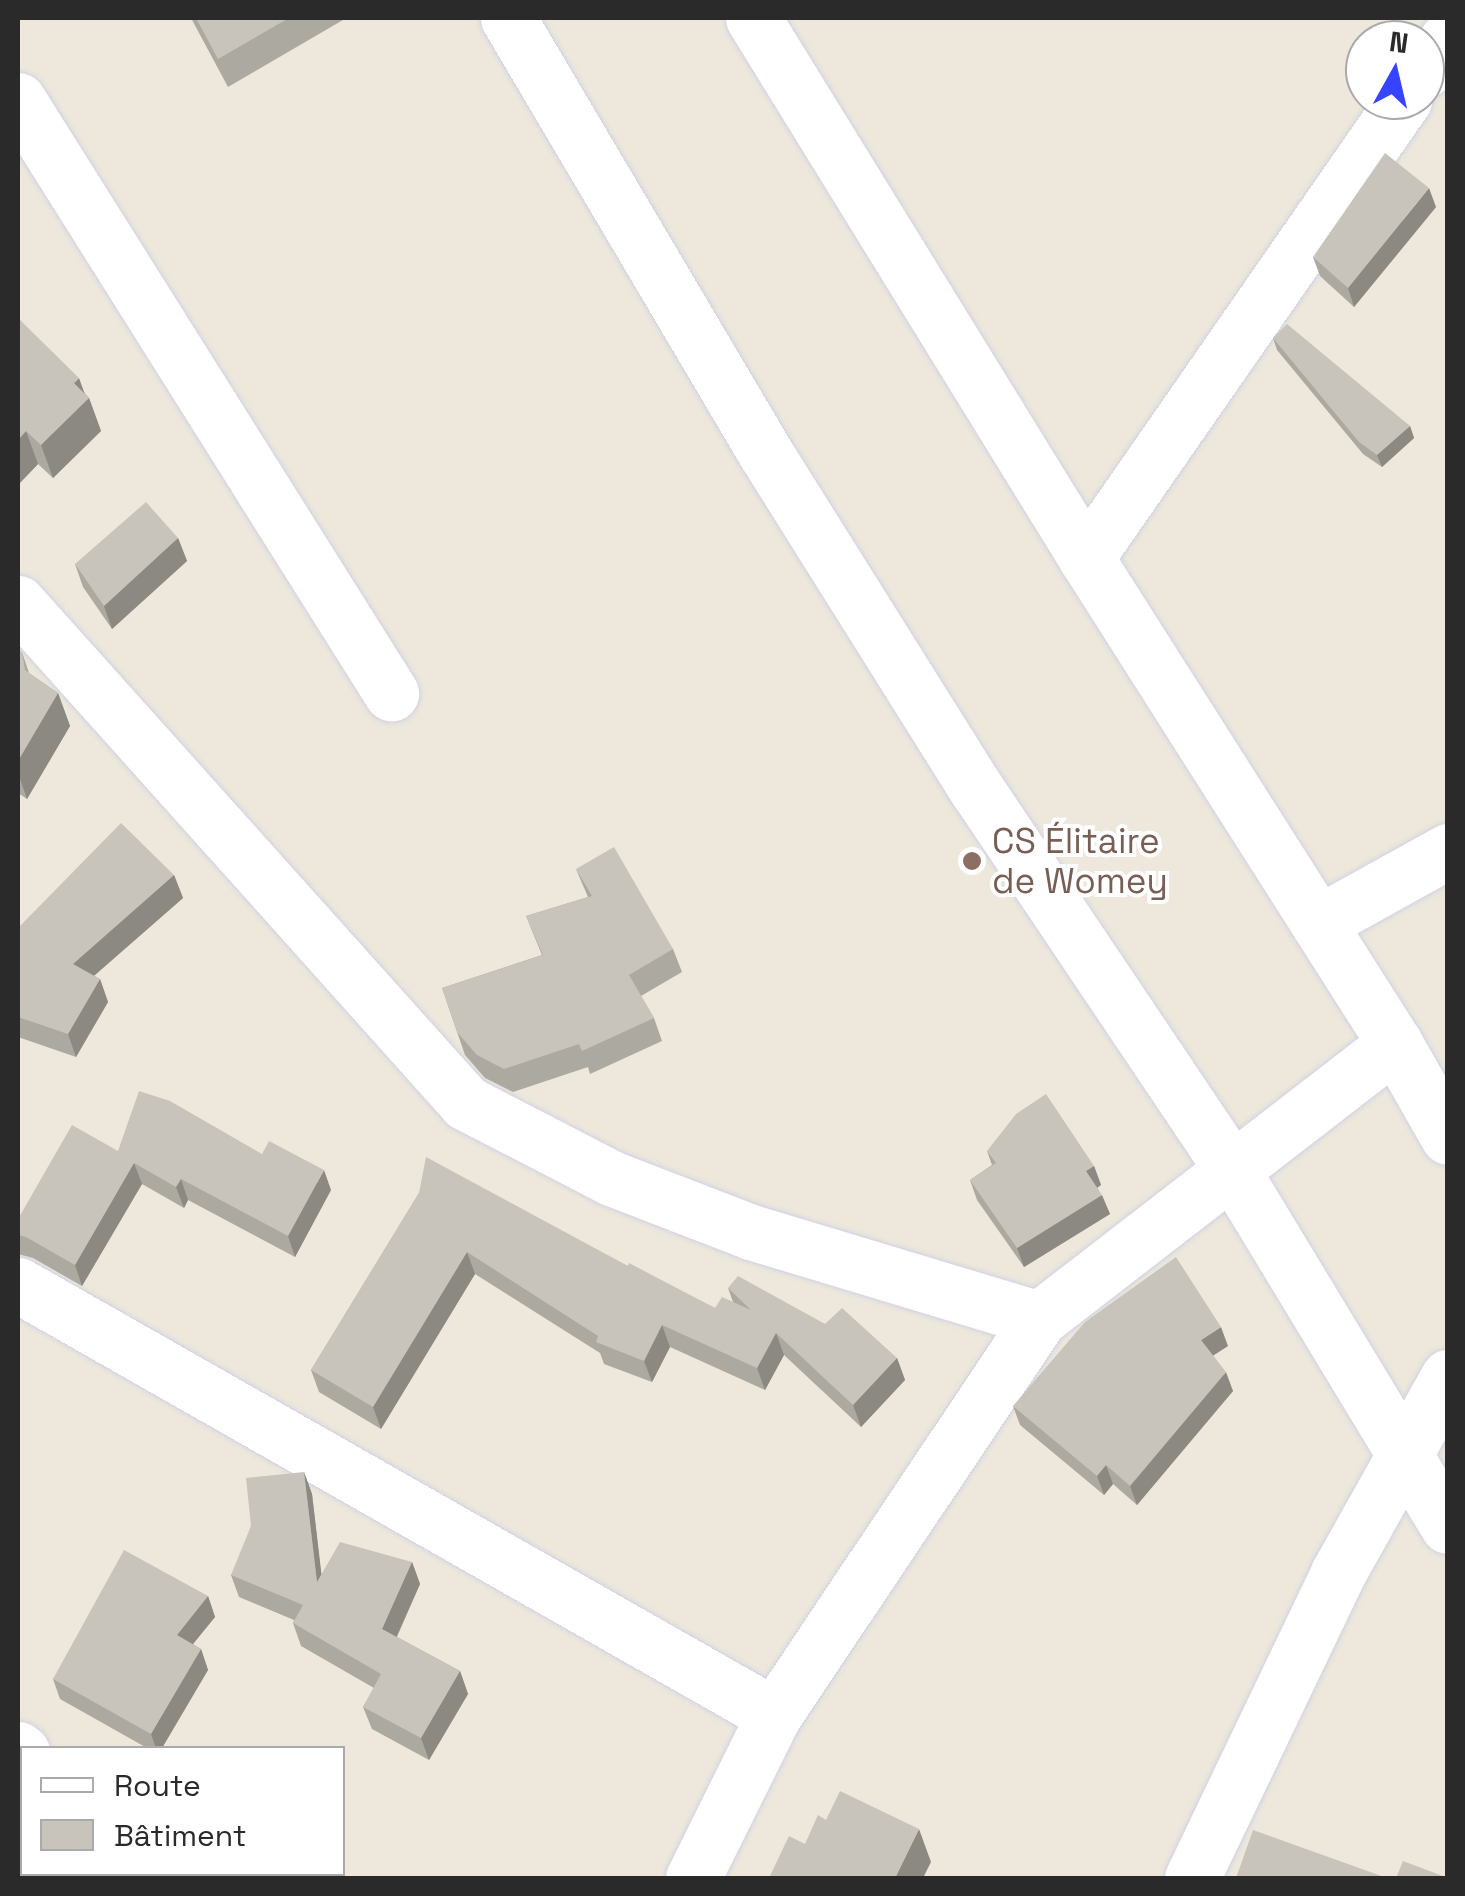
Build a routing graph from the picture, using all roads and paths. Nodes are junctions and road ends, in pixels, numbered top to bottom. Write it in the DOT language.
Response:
graph roads {
  1 [pos="508,18"];
  2 [pos="753,18"];
  3 [pos="18,100"];
  4 [pos="1390,120"];
  5 [pos="1086,558"];
  6 [pos="18,603"];
  7 [pos="390,693"];
  8 [pos="1448,851"];
  9 [pos="1318,923"];
  10 [pos="1395,1044"];
  11 [pos="1448,1138"];
  12 [pos="1232,1170"];
  13 [pos="18,1285"];
  14 [pos="1038,1319"];
  15 [pos="1448,1377"];
  16 [pos="1403,1457"];
  17 [pos="1448,1526"];
  18 [pos="774,1715"];
  19 [pos="693,1878"];
  20 [pos="1192,1878"];
  1 -- 12 [label="street"];
  2 -- 5 [label="street"];
  3 -- 7 [label="street"];
  4 -- 5 [label="street"];
  5 -- 9 [label="street"];
  6 -- 14 [label="street"];
  8 -- 9 [label="street"];
  9 -- 10 [label="street"];
  10 -- 11 [label="street"];
  10 -- 12 [label="street"];
  12 -- 14 [label="street"];
  12 -- 16 [label="street"];
  13 -- 18 [label="street"];
  14 -- 18 [label="street"];
  15 -- 16 [label="street"];
  16 -- 17 [label="street"];
  16 -- 20 [label="street"];
  18 -- 19 [label="street"];
}
